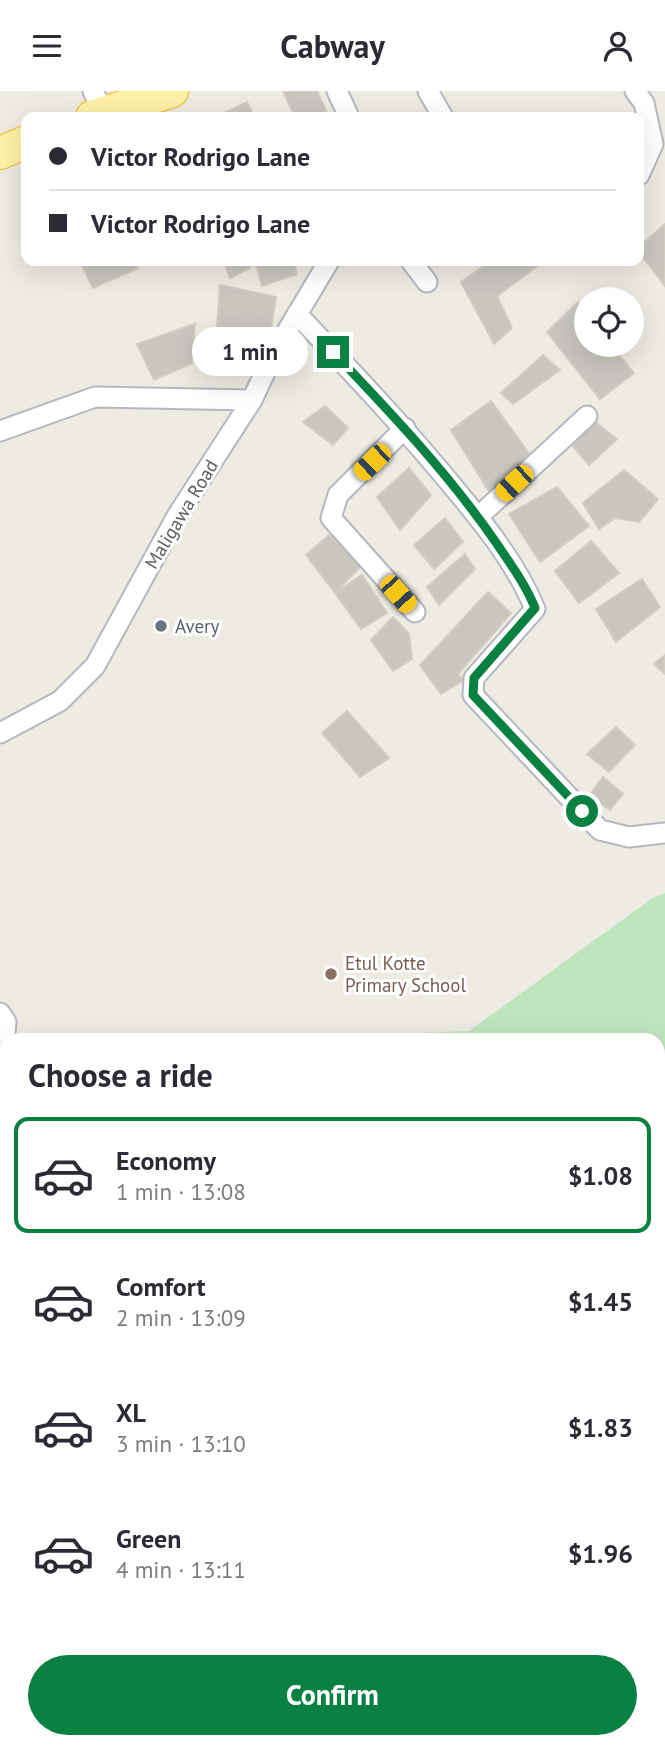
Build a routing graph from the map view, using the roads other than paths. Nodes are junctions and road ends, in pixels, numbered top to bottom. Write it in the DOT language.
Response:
graph roads {
  1 [pos="172,91"];
  2 [pos="337,91"];
  3 [pos="428,91"];
  4 [pos="635,91"];
  5 [pos="96,107"];
  6 [pos="347,112"];
  7 [pos="440,112"];
  8 [pos="21,144"];
  9 [pos="0,152"];
  10 [pos="644,164"];
  11 [pos="325,266"];
  12 [pos="415,266"];
  13 [pos="427,282"];
  14 [pos="297,314"];
  15 [pos="252,400"];
  16 [pos="587,416"];
  17 [pos="405,428"];
  18 [pos="0,431"];
  19 [pos="478,517"];
  20 [pos="415,613"];
  21 [pos="0,733"];
  22 [pos="665,833"];
  23 [pos="0,1013"];
  24 [pos="5,1033"];
  1 -- 5 [label="main road"];
  2 -- 6 [label="street"];
  3 -- 7 [label="street"];
  4 -- 10 [label="street"];
  8 -- 9 [label="main road"];
  11 -- 14 [label="street, Maligawa Road"];
  12 -- 13 [label="street"];
  14 -- 15 [label="street, Maligawa Road"];
  14 -- 17 [label="street"];
  15 -- 18 [label="street"];
  15 -- 21 [label="street, Maligawa Road"];
  16 -- 19 [label="street"];
  17 -- 19 [label="street"];
  17 -- 20 [label="street"];
  19 -- 22 [label="street"];
  23 -- 24 [label="street"];
}
